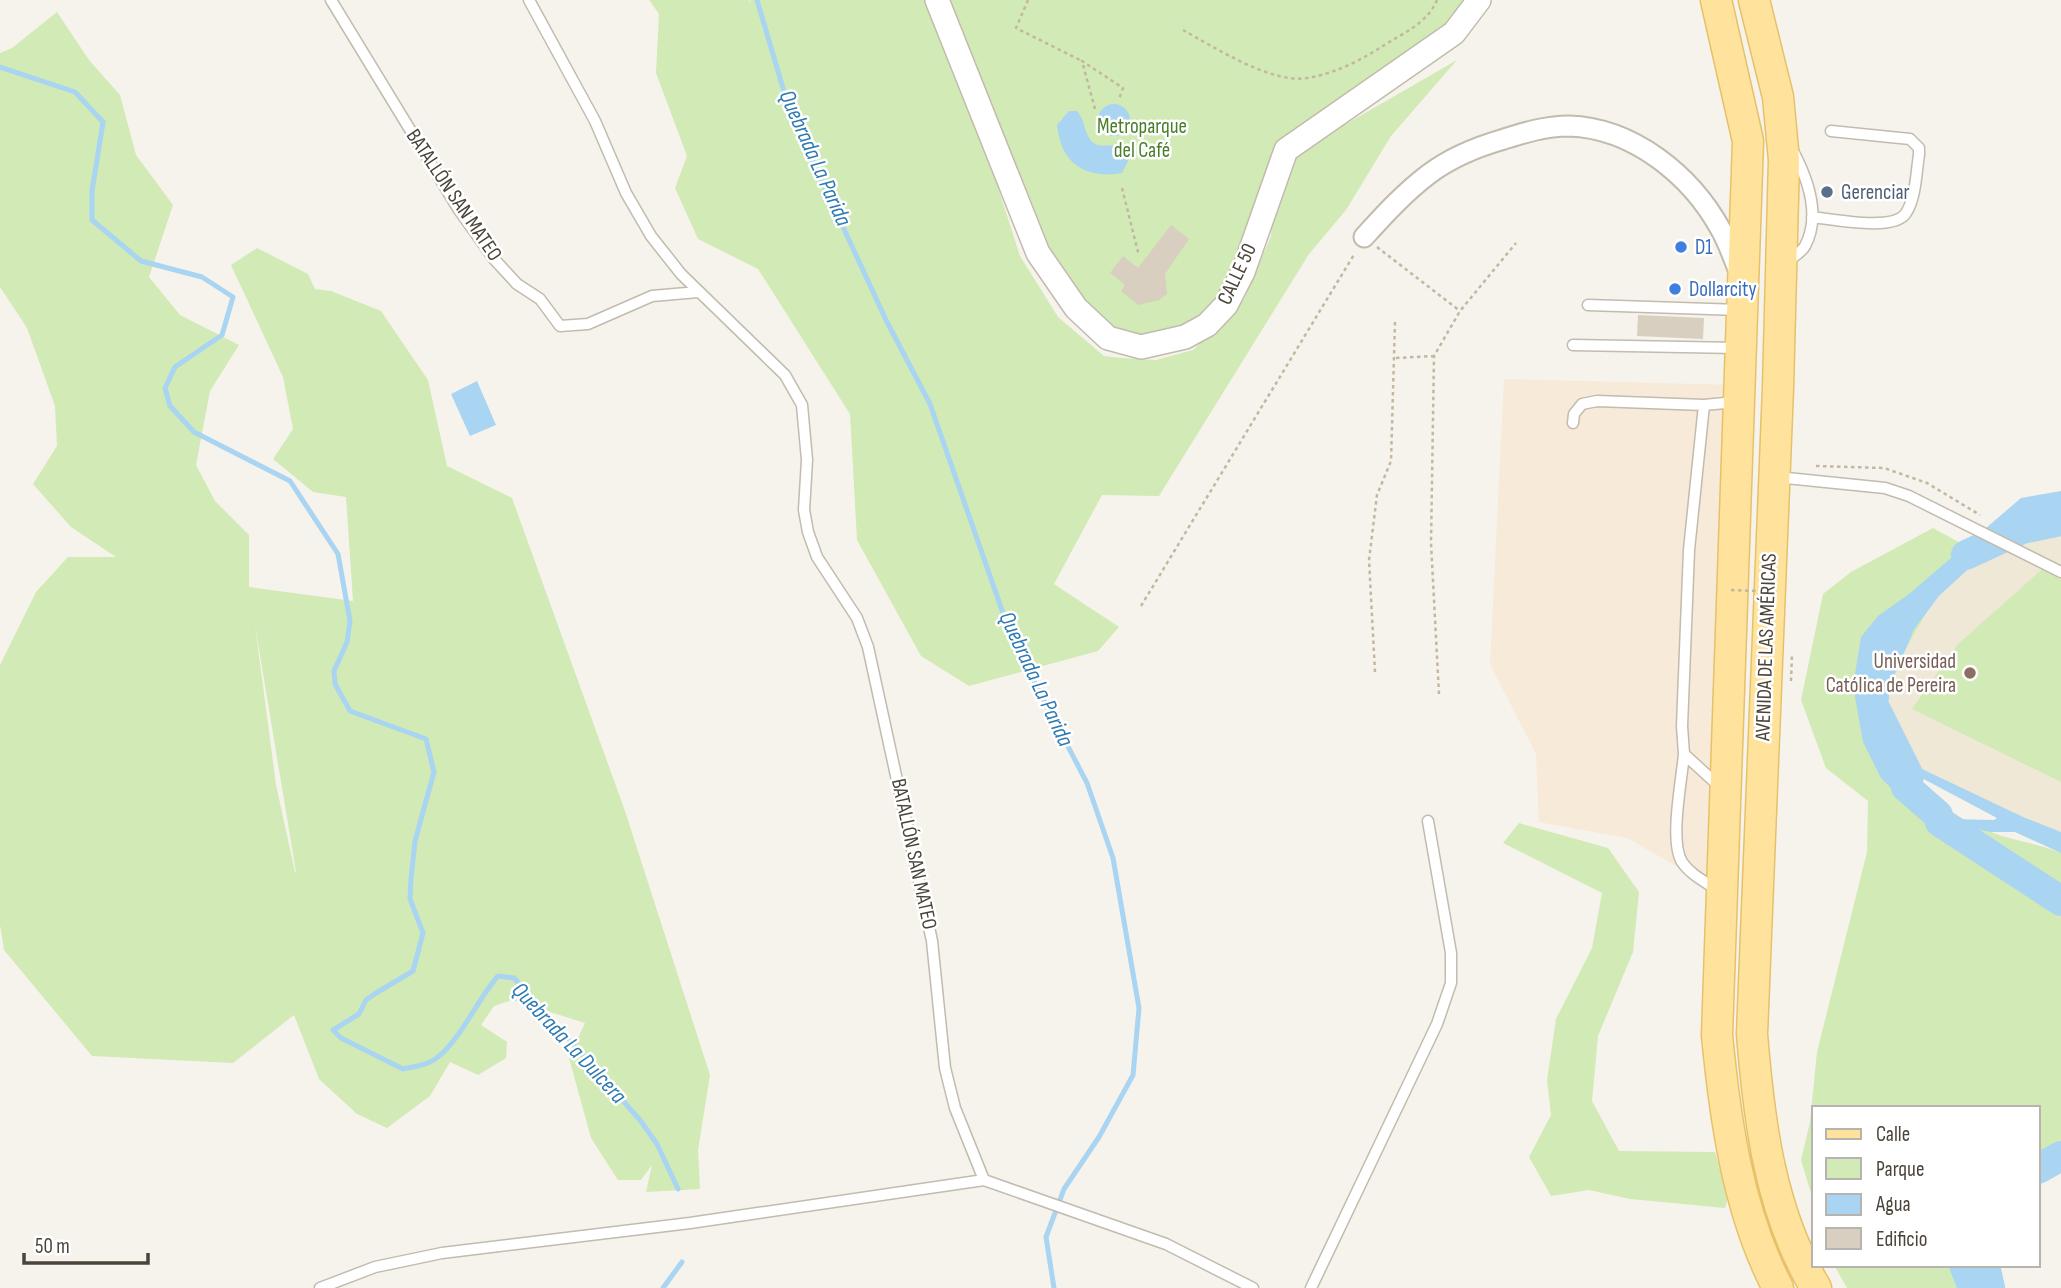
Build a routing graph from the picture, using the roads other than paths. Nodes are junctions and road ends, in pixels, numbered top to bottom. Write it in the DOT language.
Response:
graph roads {
  1 [pos="331,0"];
  2 [pos="529,0"];
  3 [pos="937,0"];
  4 [pos="1479,0"];
  5 [pos="1716,0"];
  6 [pos="1754,0"];
  7 [pos="1783,131"];
  8 [pos="1831,131"];
  9 [pos="1812,217"];
  10 [pos="1733,224"];
  11 [pos="1364,237"];
  12 [pos="1780,268"];
  13 [pos="698,292"];
  14 [pos="1588,305"];
  15 [pos="1740,310"];
  16 [pos="1573,345"];
  17 [pos="1740,348"];
  18 [pos="1737,402"];
  19 [pos="1704,405"];
  20 [pos="1573,423"];
  21 [pos="1774,477"];
  22 [pos="2061,572"];
  23 [pos="1684,754"];
  24 [pos="1726,793"];
  25 [pos="1428,821"];
  26 [pos="1722,892"];
  27 [pos="984,1180"];
  28 [pos="320,1288"];
  29 [pos="1253,1288"];
  30 [pos="1311,1288"];
  31 [pos="1778,1288"];
  32 [pos="1816,1288"];
  1 -- 13 [label="lane, BATALLÓN SAN MATEO"];
  2 -- 13 [label="lane, BATALLÓN SAN MATEO"];
  3 -- 4 [label="street, CALLE 50"];
  5 -- 10 [label="main road, AVENIDA DE LAS AMÉRICAS"];
  6 -- 7 [label="main road, AVENIDA DE LAS AMÉRICAS"];
  7 -- 9 [label="lane"];
  7 -- 12 [label="main road, AVENIDA DE LAS AMÉRICAS"];
  8 -- 9 [label="lane"];
  9 -- 12 [label="lane"];
  10 -- 11 [label="street"];
  10 -- 15 [label="main road, AVENIDA DE LAS AMÉRICAS"];
  12 -- 21 [label="main road, AVENIDA DE LAS AMÉRICAS"];
  13 -- 27 [label="lane, BATALLÓN SAN MATEO"];
  14 -- 15 [label="lane"];
  15 -- 17 [label="main road, AVENIDA DE LAS AMÉRICAS"];
  16 -- 17 [label="lane"];
  17 -- 18 [label="main road, AVENIDA DE LAS AMÉRICAS"];
  18 -- 19 [label="lane"];
  18 -- 24 [label="main road, AVENIDA DE LAS AMÉRICAS"];
  19 -- 20 [label="lane"];
  19 -- 23 [label="lane"];
  21 -- 22 [label="lane"];
  21 -- 32 [label="main road, AVENIDA DE LAS AMÉRICAS"];
  23 -- 24 [label="lane"];
  23 -- 26 [label="lane"];
  24 -- 26 [label="main road, AVENIDA DE LAS AMÉRICAS"];
  25 -- 30 [label="lane"];
  26 -- 31 [label="main road, AVENIDA DE LAS AMÉRICAS"];
  27 -- 28 [label="lane"];
  27 -- 29 [label="lane"];
}
